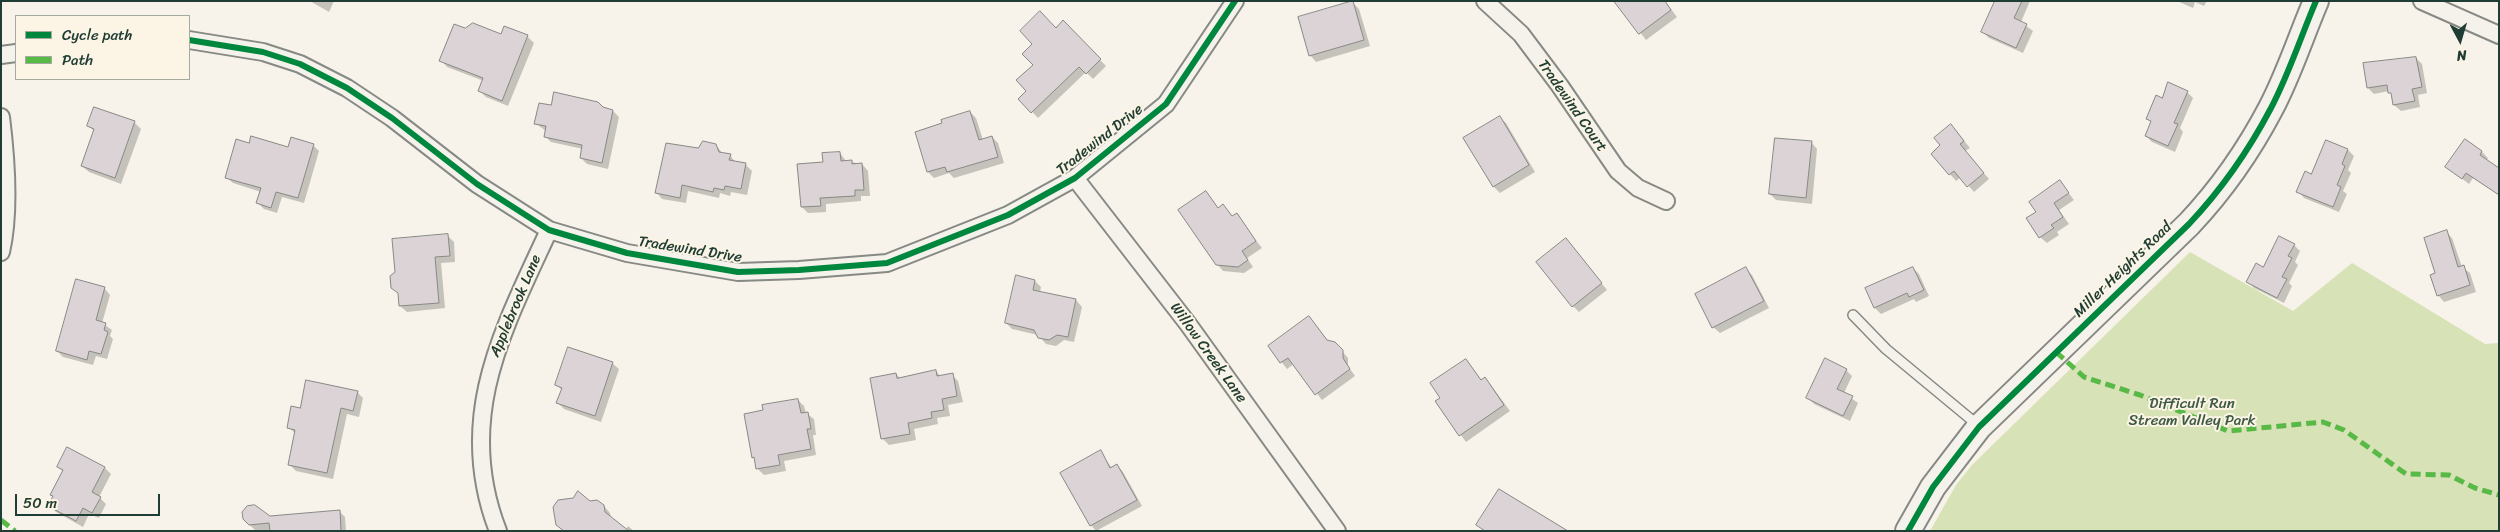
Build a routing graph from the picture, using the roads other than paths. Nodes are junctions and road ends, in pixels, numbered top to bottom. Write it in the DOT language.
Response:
graph roads {
  1 [pos="1235,1"];
  2 [pos="1485,1"];
  3 [pos="2316,1"];
  4 [pos="2422,1"];
  5 [pos="2499,34"];
  6 [pos="190,40"];
  7 [pos="15,54"];
  8 [pos="1,55"];
  9 [pos="1,117"];
  10 [pos="1076,178"];
  11 [pos="1666,201"];
  12 [pos="550,230"];
  13 [pos="1,252"];
  14 [pos="1854,315"];
  15 [pos="1979,427"];
  16 [pos="498,531"];
  17 [pos="1337,531"];
  18 [pos="1908,531"];
  1 -- 10 [label="street, Tradewind Drive"];
  2 -- 11 [label="street, Tradewind Court"];
  3 -- 15 [label="street, Miller Heights Road"];
  4 -- 5 [label="street"];
  6 -- 12 [label="street, Tradewind Drive"];
  7 -- 8 [label="street"];
  9 -- 13 [label="street"];
  10 -- 12 [label="street, Tradewind Drive"];
  10 -- 17 [label="street, Willow Creek Lane"];
  12 -- 16 [label="street, Applebrook Lane"];
  14 -- 15 [label="lane"];
  15 -- 18 [label="street, Miller Heights Road"];
}
